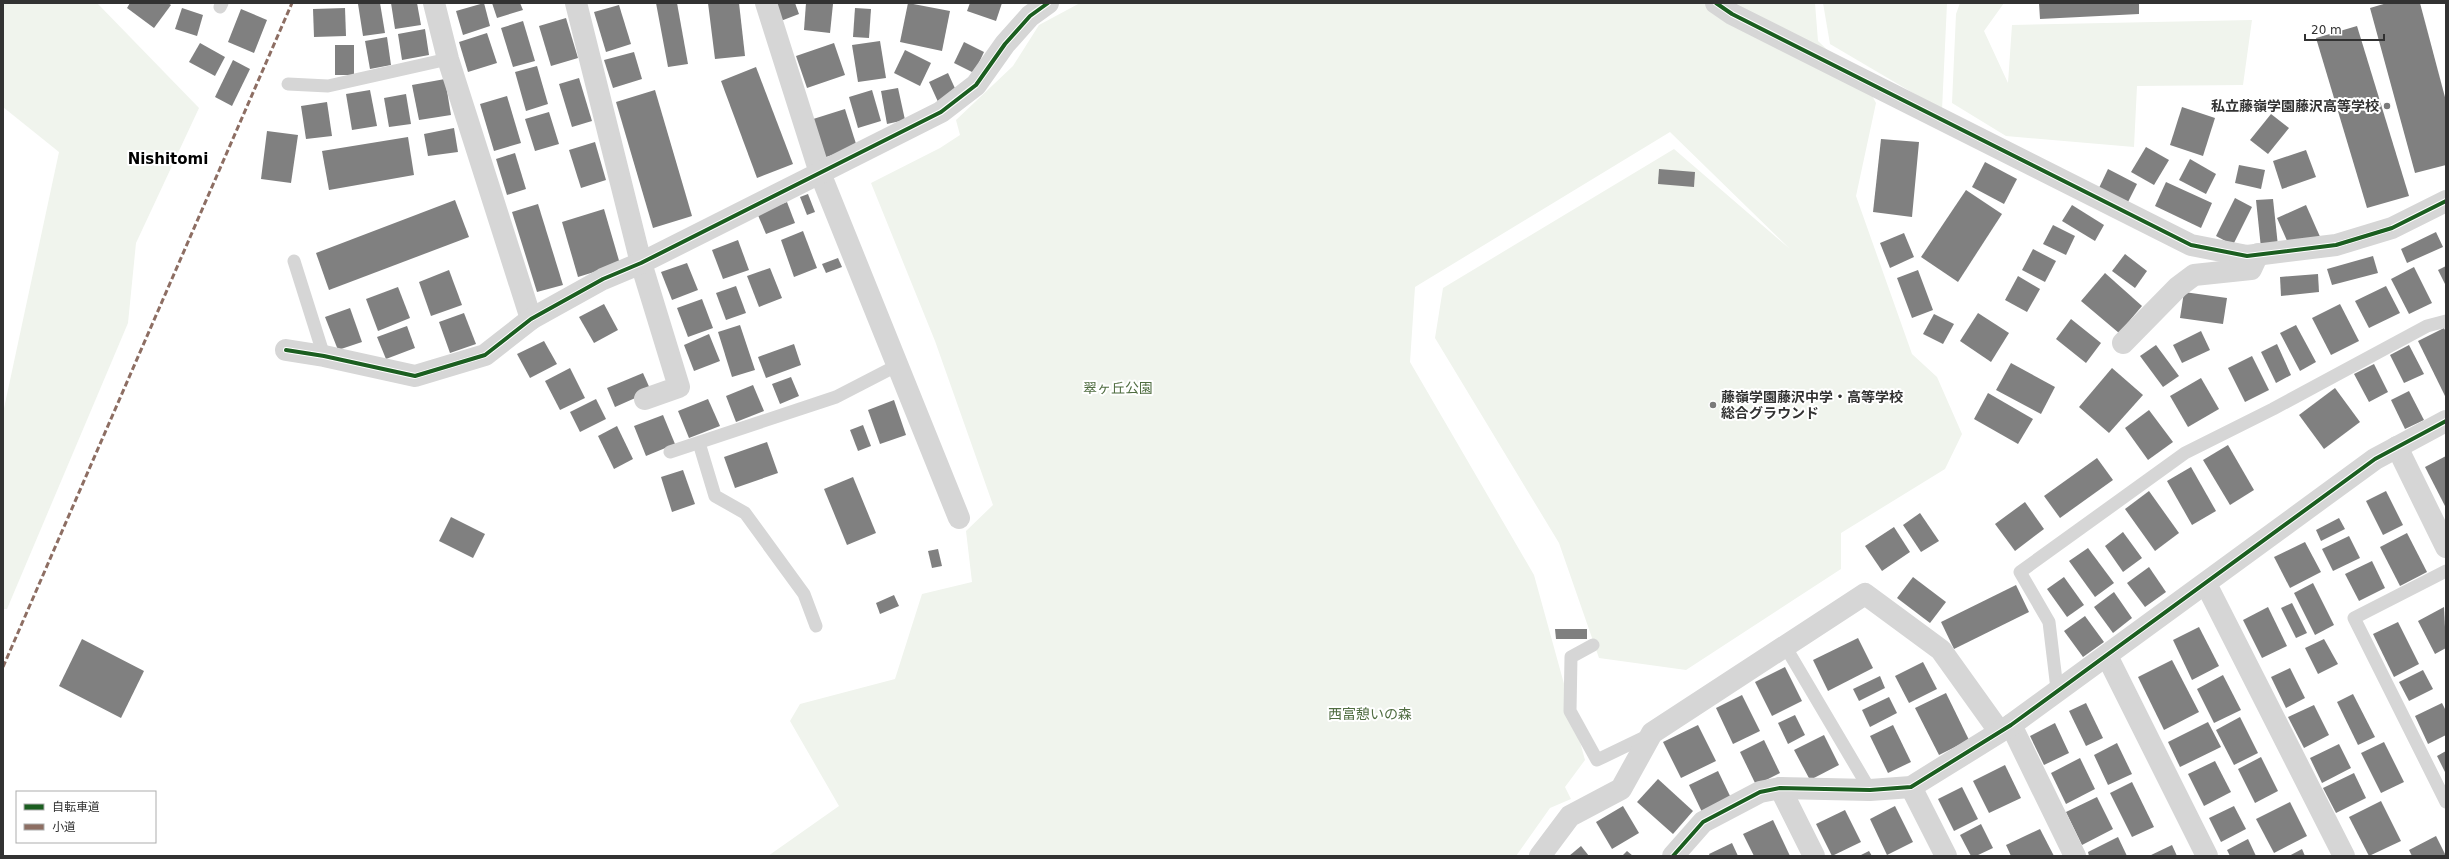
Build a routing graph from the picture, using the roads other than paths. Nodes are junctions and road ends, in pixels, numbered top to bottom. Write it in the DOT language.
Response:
graph roads {
  1 [pos="434,3"];
  2 [pos="576,3"];
  3 [pos="766,3"];
  4 [pos="1048,3"];
  5 [pos="1716,3"];
  6 [pos="448,59"];
  7 [pos="288,84"];
  8 [pos="820,173"];
  9 [pos="2446,201"];
  10 [pos="2258,254"];
  11 [pos="294,261"];
  12 [pos="641,262"];
  13 [pos="531,319"];
  14 [pos="2446,321"];
  15 [pos="2123,343"];
  16 [pos="286,350"];
  17 [pos="324,356"];
  18 [pos="898,365"];
  19 [pos="645,399"];
  20 [pos="2446,421"];
  21 [pos="699,443"];
  22 [pos="2397,447"];
  23 [pos="670,452"];
  24 [pos="959,518"];
  25 [pos="2446,547"];
  26 [pos="2446,571"];
  27 [pos="2206,584"];
  28 [pos="816,626"];
  29 [pos="1593,645"];
  30 [pos="1785,646"];
  31 [pos="2107,656"];
  32 [pos="2057,689"];
  33 [pos="2005,728"];
  34 [pos="1652,733"];
  35 [pos="1911,787"];
  36 [pos="1780,788"];
  37 [pos="1870,790"];
  38 [pos="2446,802"];
  39 [pos="1681,852"];
  40 [pos="1540,856"];
  41 [pos="1814,856"];
  42 [pos="1946,856"];
  43 [pos="2075,856"];
  44 [pos="2208,856"];
  45 [pos="2344,856"];
  1 -- 6 [label="street"];
  2 -- 12 [label="street"];
  3 -- 8 [label="street"];
  4 -- 8 [label="street"];
  5 -- 10 [label="street"];
  6 -- 7 [label="lane"];
  6 -- 13 [label="street"];
  8 -- 12 [label="street"];
  8 -- 18 [label="street"];
  9 -- 10 [label="street"];
  10 -- 15 [label="street"];
  11 -- 17 [label="lane"];
  12 -- 13 [label="street"];
  12 -- 19 [label="street"];
  13 -- 17 [label="street"];
  14 -- 32 [label="lane"];
  16 -- 17 [label="street"];
  18 -- 21 [label="lane"];
  18 -- 24 [label="street"];
  20 -- 22 [label="street"];
  21 -- 23 [label="lane"];
  21 -- 28 [label="lane"];
  22 -- 25 [label="street"];
  22 -- 27 [label="street"];
  26 -- 38 [label="lane"];
  27 -- 31 [label="street"];
  27 -- 45 [label="street"];
  29 -- 34 [label="lane"];
  30 -- 33 [label="street"];
  30 -- 34 [label="street"];
  30 -- 37 [label="lane"];
  31 -- 32 [label="street"];
  31 -- 44 [label="street"];
  32 -- 33 [label="street"];
  33 -- 35 [label="street"];
  33 -- 43 [label="street"];
  34 -- 40 [label="street"];
  35 -- 37 [label="street"];
  35 -- 42 [label="street"];
  36 -- 37 [label="street"];
  36 -- 39 [label="street"];
  36 -- 41 [label="street"];
}
